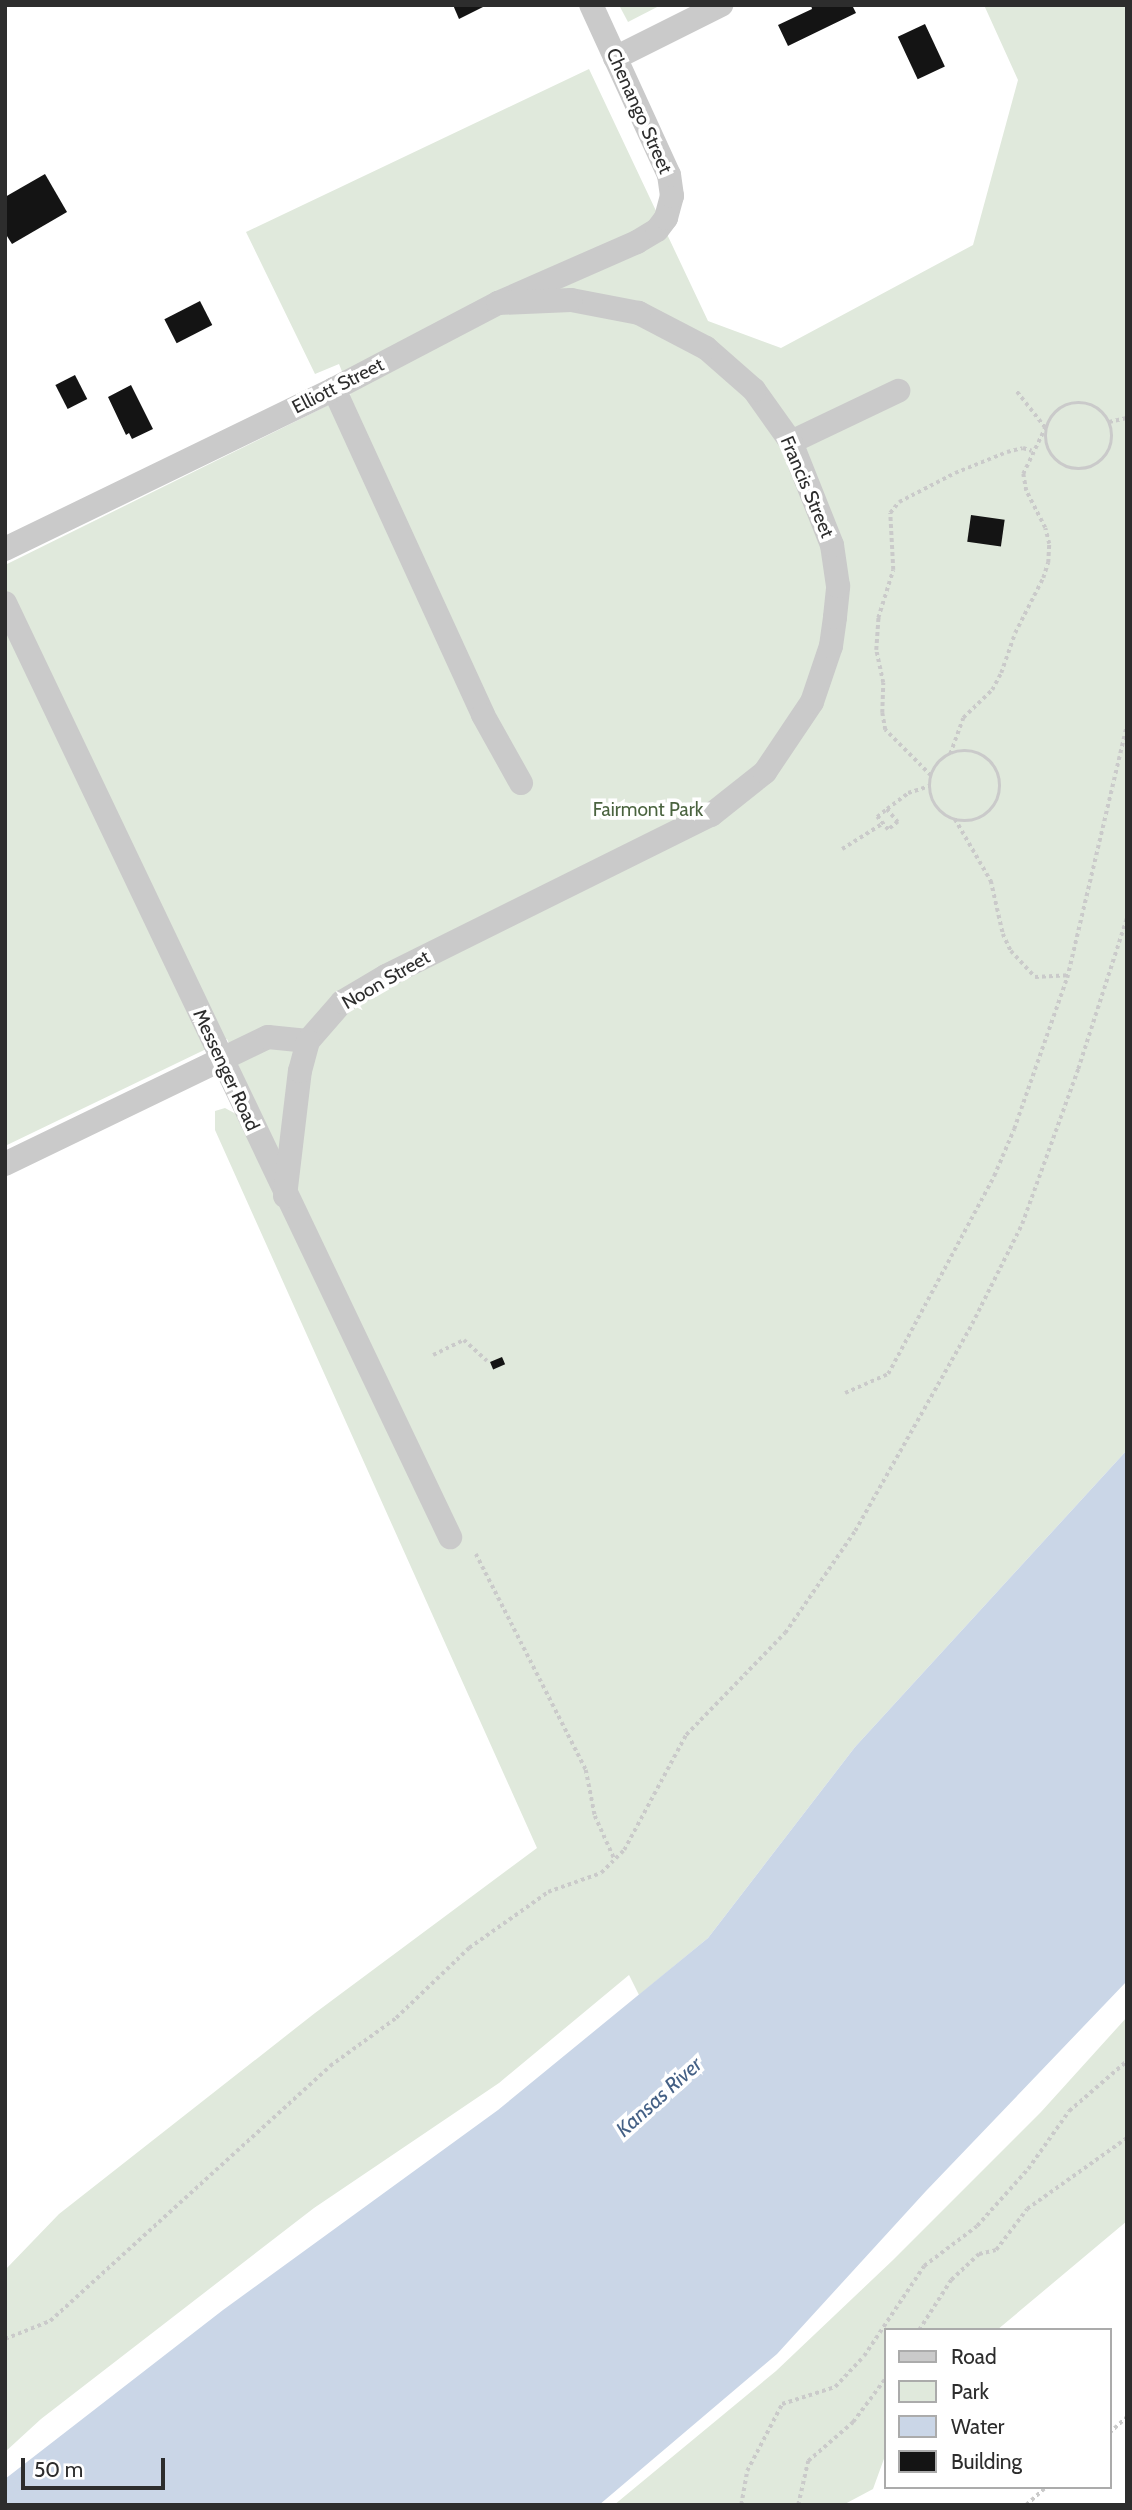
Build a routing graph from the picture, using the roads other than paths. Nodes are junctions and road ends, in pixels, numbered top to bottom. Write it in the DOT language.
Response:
graph roads {
  1 [pos="591,5"];
  2 [pos="721,5"];
  3 [pos="615,58"];
  4 [pos="667,218"];
  5 [pos="498,303"];
  6 [pos="334,389"];
  7 [pos="898,391"];
  8 [pos="792,442"];
  9 [pos="5,549"];
  10 [pos="5,603"];
  11 [pos="765,772"];
  12 [pos="521,783"];
  13 [pos="308,1041"];
  14 [pos="221,1059"];
  15 [pos="5,1164"];
  16 [pos="285,1196"];
  17 [pos="450,1536"];
  1 -- 3 [label="street, Chenango Street"];
  2 -- 3 [label="street"];
  3 -- 4 [label="street, Chenango Street"];
  4 -- 5 [label="street, Elliott Street"];
  5 -- 6 [label="street, Elliott Street"];
  5 -- 8 [label="street, Francis Street"];
  6 -- 9 [label="street, Elliott Street"];
  6 -- 12 [label="street"];
  7 -- 8 [label="street"];
  8 -- 11 [label="street, Francis Street"];
  10 -- 14 [label="street, Messenger Road"];
  11 -- 13 [label="street, Noon Street"];
  13 -- 14 [label="street"];
  13 -- 16 [label="street"];
  14 -- 15 [label="street"];
  14 -- 16 [label="street, Messenger Road"];
  16 -- 17 [label="street, Messenger Road"];
}
